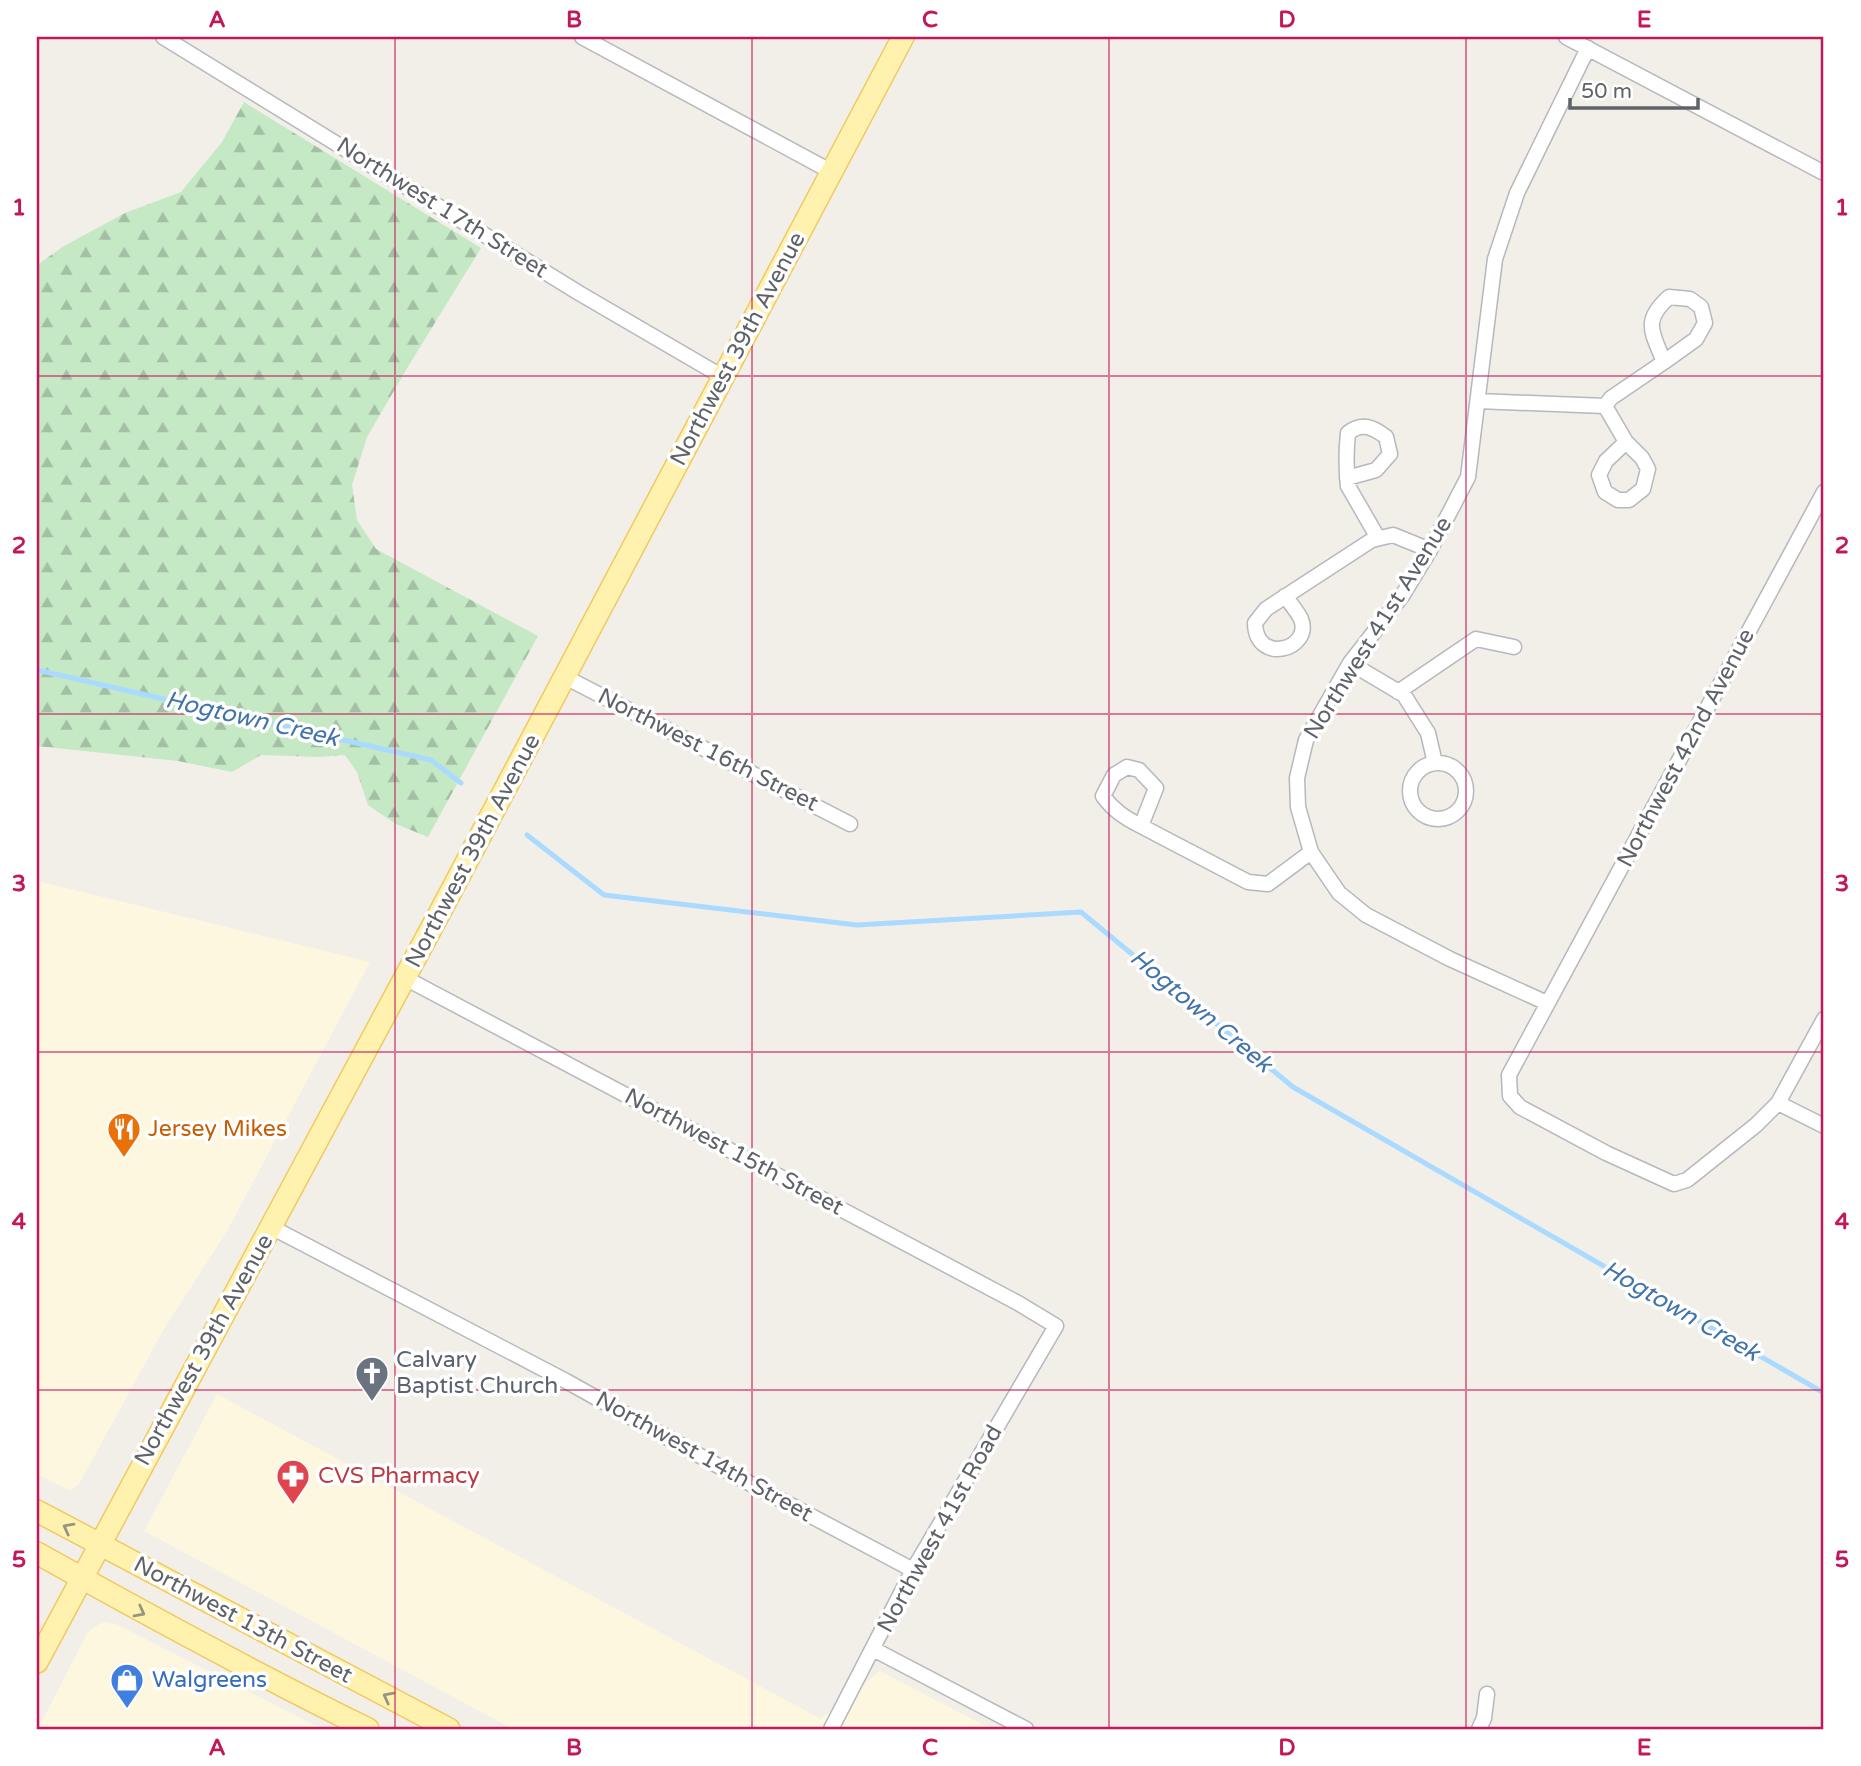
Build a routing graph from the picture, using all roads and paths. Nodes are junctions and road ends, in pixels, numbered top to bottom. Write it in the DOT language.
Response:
graph roads {
  1 [pos="163,37"];
  2 [pos="582,37"];
  3 [pos="903,37"];
  4 [pos="1566,37"];
  5 [pos="1588,48"];
  6 [pos="832,172"];
  7 [pos="1824,173"];
  8 [pos="1664,362"];
  9 [pos="723,377"];
  10 [pos="1478,401"];
  11 [pos="1605,406"];
  12 [pos="1626,442"];
  13 [pos="1347,478"];
  14 [pos="1824,492"];
  15 [pos="1378,538"];
  16 [pos="1430,550"];
  17 [pos="1285,596"];
  18 [pos="1514,647"];
  19 [pos="1350,663"];
  20 [pos="565,677"];
  21 [pos="1398,692"];
  22 [pos="1436,763"];
  23 [pos="850,824"];
  24 [pos="1141,826"];
  25 [pos="1311,852"];
  26 [pos="405,978"];
  27 [pos="1547,1003"];
  28 [pos="1824,1019"];
  29 [pos="1779,1103"];
  30 [pos="1824,1126"];
  31 [pos="271,1227"];
  32 [pos="1053,1331"];
  33 [pos="37,1511"];
  34 [pos="99,1545"];
  35 [pos="37,1553"];
  36 [pos="913,1570"];
  37 [pos="81,1577"];
  38 [pos="873,1650"];
  39 [pos="37,1662"];
  40 [pos="1487,1694"];
  41 [pos="368,1729"];
  42 [pos="449,1729"];
  43 [pos="831,1729"];
  44 [pos="1026,1729"];
  45 [pos="1479,1729"];
  1 -- 9 [label="street, Northwest 17th Street"];
  2 -- 6 [label="street"];
  3 -- 6 [label="main road, Northwest 39th Avenue"];
  4 -- 5 [label="street"];
  5 -- 7 [label="street"];
  5 -- 10 [label="street, Northwest 41st Avenue"];
  6 -- 9 [label="main road, Northwest 39th Avenue"];
  8 -- 8 [label="street"];
  8 -- 11 [label="street"];
  9 -- 20 [label="main road, Northwest 39th Avenue"];
  10 -- 11 [label="street"];
  10 -- 16 [label="street, Northwest 41st Avenue"];
  11 -- 12 [label="street"];
  13 -- 15 [label="street"];
  14 -- 27 [label="street, Northwest 42nd Avenue"];
  15 -- 16 [label="street"];
  15 -- 17 [label="street"];
  16 -- 19 [label="street, Northwest 41st Avenue"];
  18 -- 21 [label="street"];
  19 -- 21 [label="street"];
  19 -- 25 [label="street, Northwest 41st Avenue"];
  20 -- 23 [label="street, Northwest 16th Street"];
  20 -- 26 [label="main road, Northwest 39th Avenue"];
  21 -- 22 [label="street"];
  22 -- 22 [label="street"];
  24 -- 25 [label="street"];
  25 -- 27 [label="street, Northwest 41st Avenue"];
  26 -- 31 [label="main road, Northwest 39th Avenue"];
  26 -- 32 [label="street, Northwest 15th Street"];
  27 -- 29 [label="street"];
  28 -- 29 [label="street"];
  29 -- 30 [label="street"];
  31 -- 34 [label="main road, Northwest 39th Avenue"];
  31 -- 36 [label="street, Northwest 14th Street"];
  32 -- 36 [label="street, Northwest 41st Road"];
  34 -- 33 [label="main road, Northwest 13th Street, one-way"];
  34 -- 37 [label="main road, Northwest 39th Avenue"];
  42 -- 34 [label="main road, Northwest 13th Street, one-way"];
  35 -- 37 [label="main road, Northwest 13th Street"];
  36 -- 38 [label="street, Northwest 41st Road"];
  37 -- 39 [label="main road, Northwest 39th Avenue"];
  37 -- 41 [label="main road, Northwest 13th Street, one-way"];
  38 -- 43 [label="street, Northwest 41st Road"];
  38 -- 44 [label="street"];
  40 -- 45 [label="street"];
}
